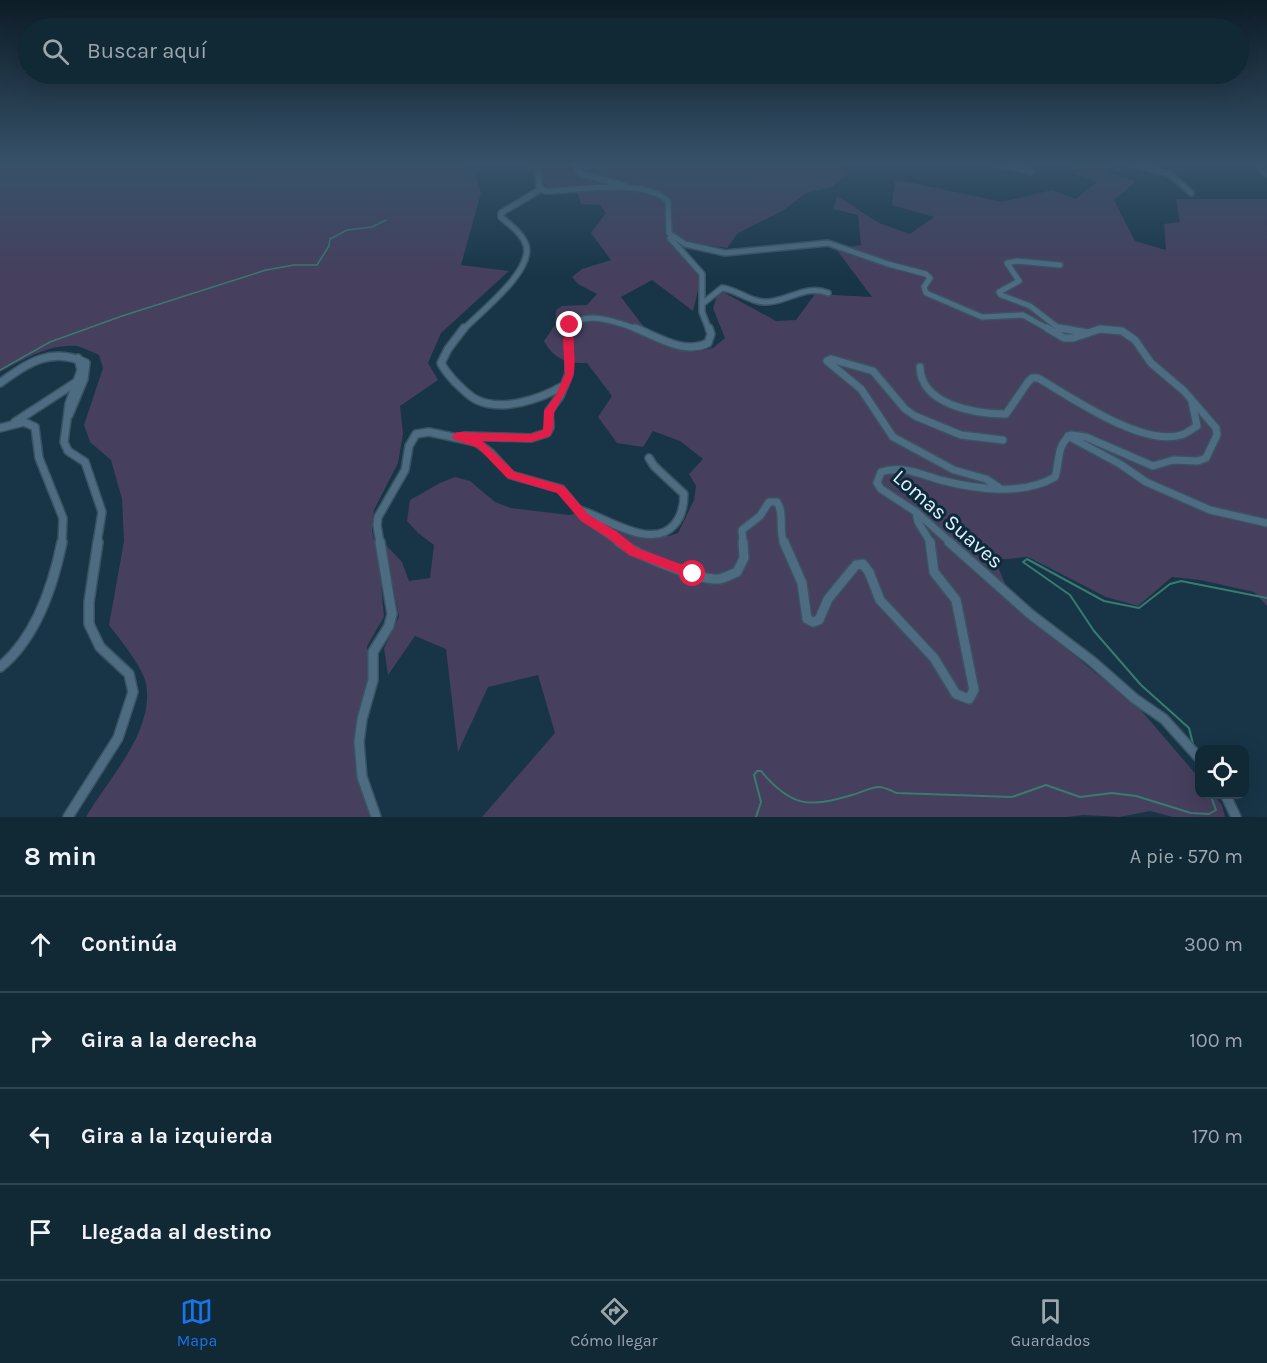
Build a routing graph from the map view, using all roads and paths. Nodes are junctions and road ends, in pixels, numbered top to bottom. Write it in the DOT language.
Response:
graph roads {
  1 [pos="521,201"];
  2 [pos="668,201"];
  3 [pos="669,233"];
  4 [pos="1060,266"];
  5 [pos="828,293"];
  6 [pos="702,304"];
  7 [pos="1088,333"];
  8 [pos="78,358"];
  9 [pos="920,367"];
  10 [pos="84,379"];
  11 [pos="76,382"];
  12 [pos="0,383"];
  13 [pos="563,386"];
  14 [pos="1192,400"];
  15 [pos="13,424"];
  16 [pos="65,425"];
  17 [pos="0,428"];
  18 [pos="457,436"];
  19 [pos="1068,436"];
  20 [pos="1003,440"];
  21 [pos="650,458"];
  22 [pos="998,487"];
  23 [pos="578,509"];
  24 [pos="916,512"];
  25 [pos="1267,523"];
  26 [pos="0,667"];
  27 [pos="1195,753"];
  28 [pos="1226,799"];
  29 [pos="68,817"];
  30 [pos="376,817"];
  31 [pos="1236,817"];
  1 -- 13 [label="street"];
  2 -- 3 [label="street"];
  3 -- 6 [label="street"];
  3 -- 7 [label="street"];
  4 -- 7 [label="street"];
  5 -- 6 [label="street"];
  6 -- 13 [label="street"];
  7 -- 14 [label="street"];
  8 -- 10 [label="street"];
  8 -- 11 [label="street"];
  8 -- 12 [label="street"];
  9 -- 14 [label="street"];
  10 -- 11 [label="street"];
  10 -- 16 [label="street"];
  11 -- 15 [label="street"];
  11 -- 16 [label="street"];
  13 -- 18 [label="street"];
  14 -- 19 [label="street"];
  15 -- 17 [label="street"];
  15 -- 26 [label="street"];
  16 -- 29 [label="street"];
  18 -- 23 [label="street"];
  18 -- 30 [label="street"];
  19 -- 22 [label="street, Lomas Suaves"];
  19 -- 25 [label="street"];
  20 -- 22 [label="street"];
  21 -- 23 [label="street"];
  22 -- 24 [label="street, Lomas Suaves"];
  23 -- 24 [label="street"];
  24 -- 27 [label="street, Lomas Suaves"];
  28 -- 31 [label="street"];
}
